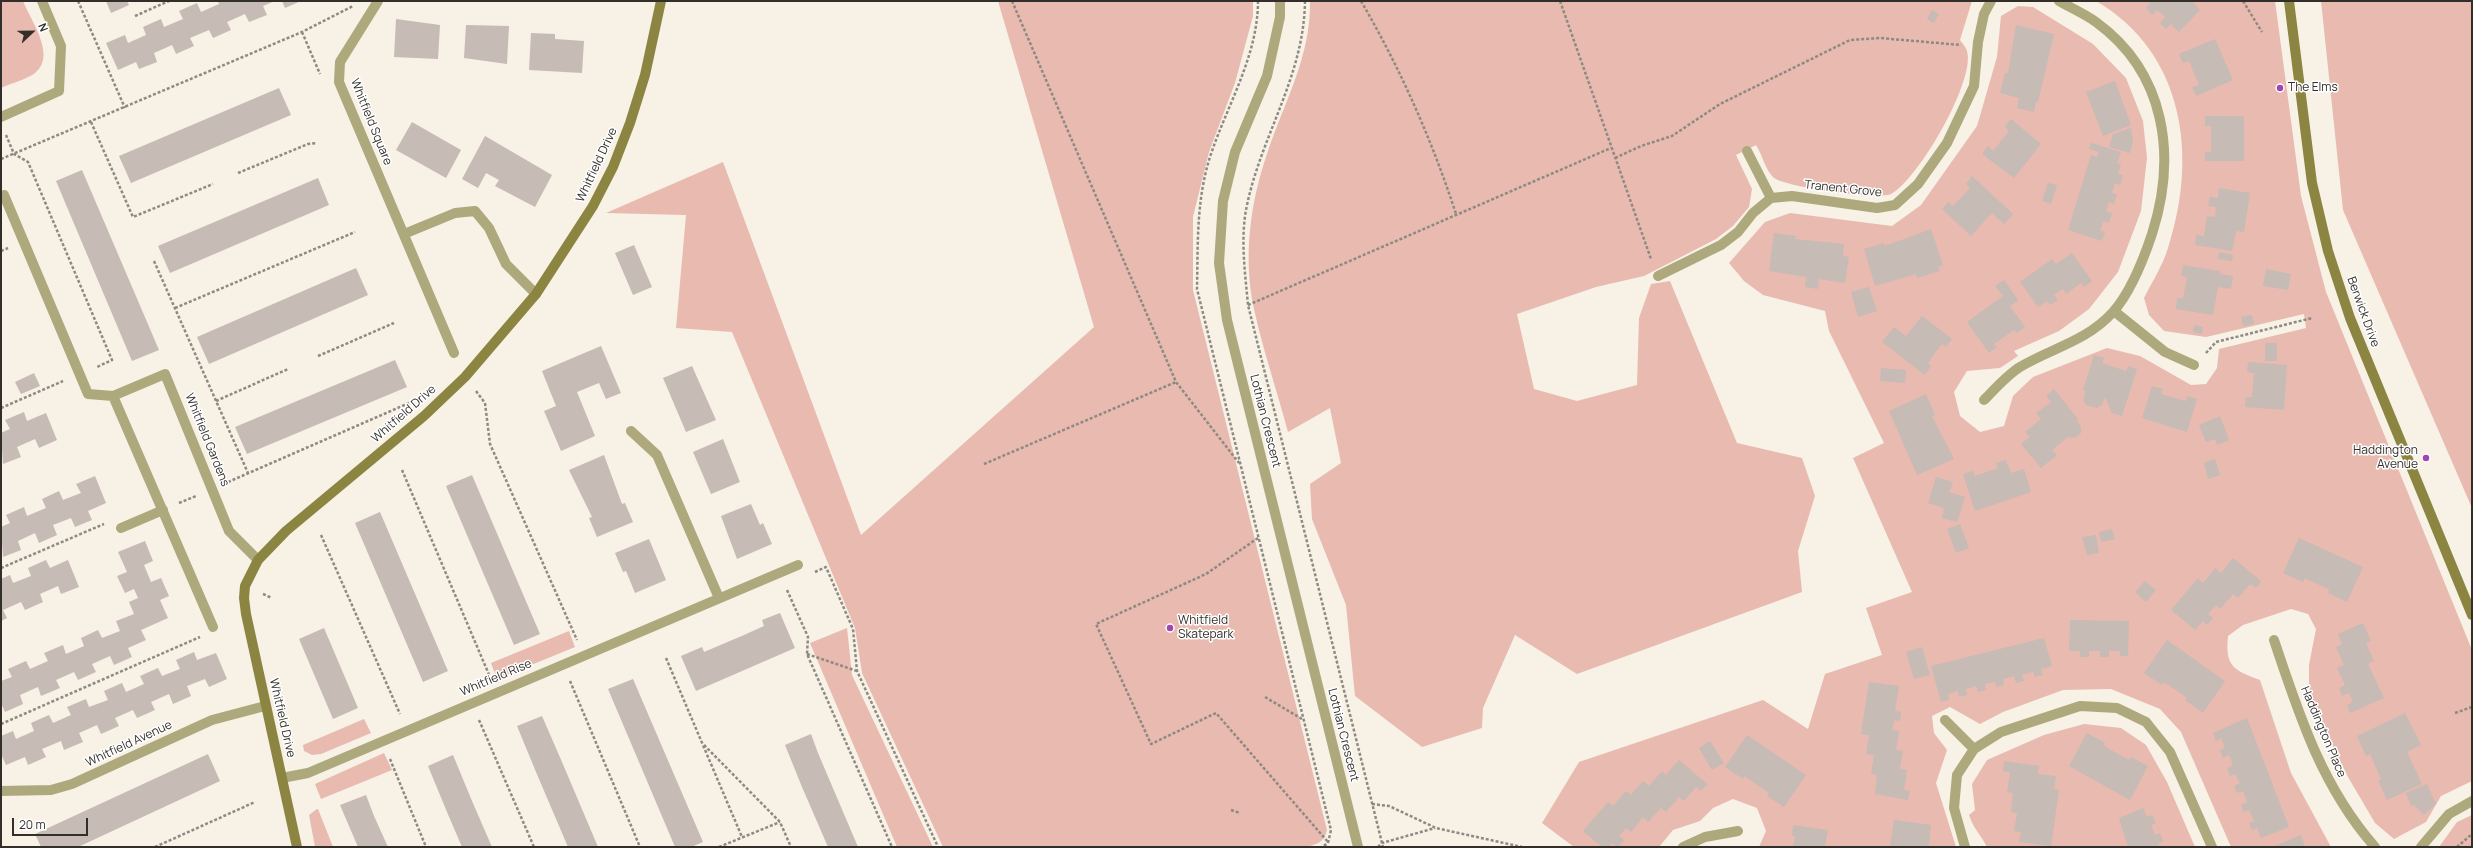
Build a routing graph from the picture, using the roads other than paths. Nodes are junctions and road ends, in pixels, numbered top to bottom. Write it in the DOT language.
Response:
graph roads {
  1 [pos="42,1"];
  2 [pos="378,1"];
  3 [pos="661,1"];
  4 [pos="1280,1"];
  5 [pos="1991,1"];
  6 [pos="2059,1"];
  7 [pos="2289,1"];
  8 [pos="1,117"];
  9 [pos="1747,152"];
  10 [pos="4,195"];
  11 [pos="1771,198"];
  12 [pos="404,234"];
  13 [pos="1658,276"];
  14 [pos="536,294"];
  15 [pos="2114,311"];
  16 [pos="454,353"];
  17 [pos="2194,365"];
  18 [pos="113,396"];
  19 [pos="1984,400"];
  20 [pos="632,430"];
  21 [pos="163,510"];
  22 [pos="121,528"];
  23 [pos="258,560"];
  24 [pos="798,565"];
  25 [pos="719,598"];
  26 [pos="2472,615"];
  27 [pos="213,627"];
  28 [pos="2274,640"];
  29 [pos="265,706"];
  30 [pos="1945,720"];
  31 [pos="1974,749"];
  32 [pos="282,778"];
  33 [pos="1,792"];
  34 [pos="2472,801"];
  35 [pos="1738,831"];
  36 [pos="297,847"];
  37 [pos="1358,847"];
  38 [pos="1683,847"];
  39 [pos="1965,847"];
  40 [pos="2212,847"];
  41 [pos="2375,847"];
  42 [pos="2421,847"];
  1 -- 8 [label="street"];
  2 -- 12 [label="street, Whitfield Square"];
  3 -- 14 [label="street, Whitfield Drive"];
  4 -- 37 [label="street, Lothian Crescent"];
  5 -- 11 [label="street, Tranent Grove"];
  6 -- 15 [label="street"];
  7 -- 26 [label="street, Berwick Drive"];
  9 -- 11 [label="street"];
  10 -- 18 [label="street, Whitfield Gardens"];
  11 -- 13 [label="street"];
  12 -- 14 [label="street"];
  12 -- 16 [label="street, Whitfield Square"];
  14 -- 23 [label="street, Whitfield Drive"];
  15 -- 17 [label="street"];
  15 -- 19 [label="street"];
  18 -- 21 [label="street"];
  18 -- 23 [label="street, Whitfield Gardens"];
  20 -- 25 [label="street"];
  21 -- 22 [label="street"];
  21 -- 27 [label="street"];
  23 -- 29 [label="street, Whitfield Drive"];
  24 -- 25 [label="street, Whitfield Rise"];
  25 -- 32 [label="street, Whitfield Rise"];
  28 -- 41 [label="street, Haddington Place"];
  29 -- 32 [label="street, Whitfield Drive"];
  29 -- 33 [label="street, Whitfield Avenue"];
  30 -- 31 [label="street"];
  31 -- 39 [label="street"];
  31 -- 40 [label="street"];
  32 -- 36 [label="street, Whitfield Drive"];
  34 -- 42 [label="street"];
  35 -- 38 [label="street"];
}
